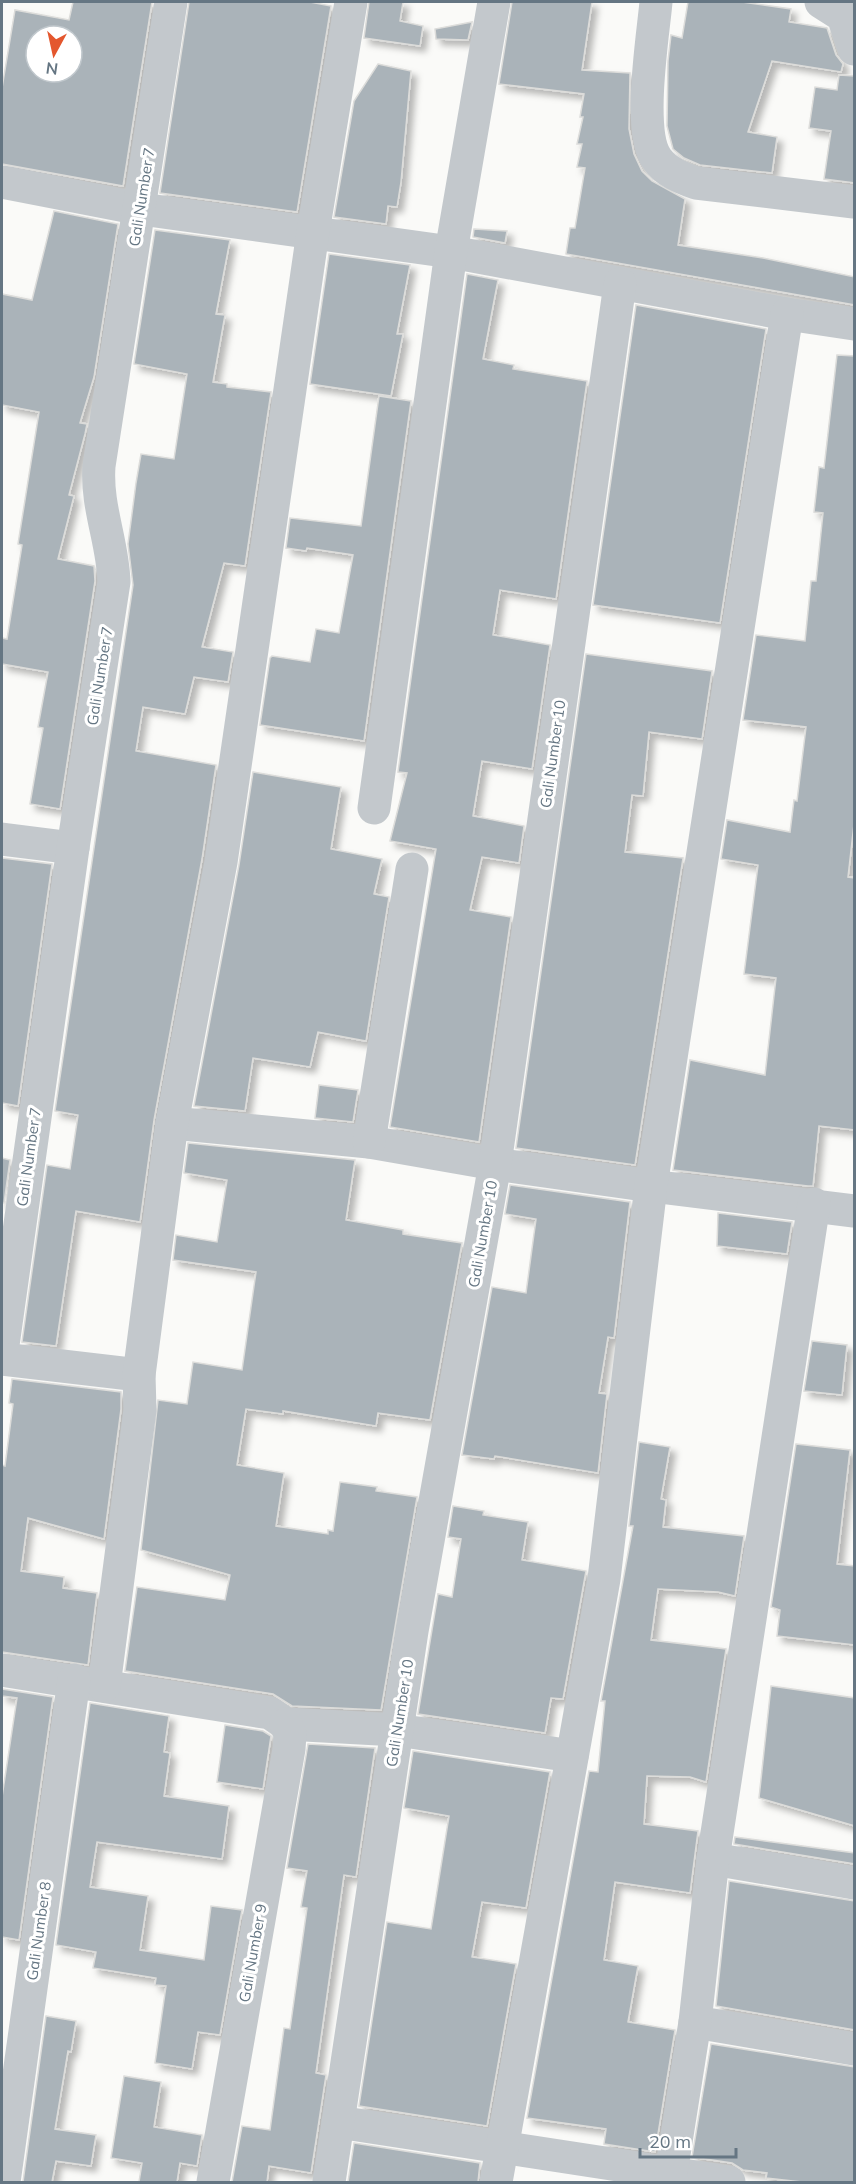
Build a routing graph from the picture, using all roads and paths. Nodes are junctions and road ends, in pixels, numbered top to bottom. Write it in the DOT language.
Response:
graph roads {
  1 [pos="171,2"];
  2 [pos="351,2"];
  3 [pos="494,2"];
  4 [pos="656,2"];
  5 [pos="839,9"];
  6 [pos="855,49"];
  7 [pos="2,182"];
  8 [pos="855,202"];
  9 [pos="141,209"];
  10 [pos="312,232"];
  11 [pos="452,252"];
  12 [pos="620,284"];
  13 [pos="787,314"];
  14 [pos="855,324"];
  15 [pos="374,808"];
  16 [pos="2,838"];
  17 [pos="73,848"];
  18 [pos="412,869"];
  19 [pos="172,1123"];
  20 [pos="369,1142"];
  21 [pos="495,1164"];
  22 [pos="651,1186"];
  23 [pos="814,1204"];
  24 [pos="855,1211"];
  25 [pos="2,1352"];
  26 [pos="2,1359"];
  27 [pos="140,1375"];
  28 [pos="2,1670"];
  29 [pos="89,1683"];
  30 [pos="286,1724"];
  31 [pos="397,1730"];
  32 [pos="572,1756"];
  33 [pos="713,1859"];
  34 [pos="855,1883"];
  35 [pos="695,2022"];
  36 [pos="855,2049"];
  37 [pos="338,2122"];
  38 [pos="501,2146"];
  39 [pos="671,2173"];
  40 [pos="4,2182"];
  41 [pos="213,2182"];
  42 [pos="329,2182"];
  43 [pos="496,2182"];
  44 [pos="729,2182"];
  1 -- 9 [label="street, Gali Number 7"];
  2 -- 10 [label="street, Gali Number 8"];
  3 -- 11 [label="street"];
  4 -- 8 [label="street"];
  5 -- 6 [label="street"];
  7 -- 9 [label="street"];
  9 -- 10 [label="street"];
  9 -- 17 [label="street, Gali Number 7"];
  10 -- 11 [label="street"];
  10 -- 19 [label="street, Gali Number 8"];
  11 -- 12 [label="street"];
  11 -- 15 [label="street"];
  12 -- 13 [label="street"];
  12 -- 21 [label="street, Gali Number 10"];
  13 -- 14 [label="street"];
  13 -- 22 [label="street"];
  16 -- 17 [label="street"];
  17 -- 25 [label="street, Gali Number 7"];
  18 -- 20 [label="street"];
  19 -- 20 [label="street"];
  19 -- 27 [label="street, Gali Number 8"];
  20 -- 21 [label="street"];
  21 -- 22 [label="street"];
  21 -- 31 [label="street, Gali Number 10"];
  22 -- 23 [label="street"];
  22 -- 32 [label="street"];
  23 -- 24 [label="street"];
  23 -- 33 [label="street"];
  26 -- 27 [label="street"];
  27 -- 29 [label="street, Gali Number 8"];
  28 -- 29 [label="street"];
  29 -- 30 [label="street"];
  29 -- 40 [label="street, Gali Number 8"];
  30 -- 31 [label="street"];
  30 -- 41 [label="street, Gali Number 9"];
  31 -- 32 [label="street"];
  31 -- 37 [label="street, Gali Number 10"];
  32 -- 38 [label="street"];
  33 -- 34 [label="street"];
  33 -- 35 [label="street"];
  35 -- 36 [label="street"];
  35 -- 39 [label="street"];
  37 -- 38 [label="street"];
  37 -- 42 [label="street, Gali Number 10"];
  38 -- 39 [label="street"];
  38 -- 43 [label="street"];
  39 -- 44 [label="street"];
}
